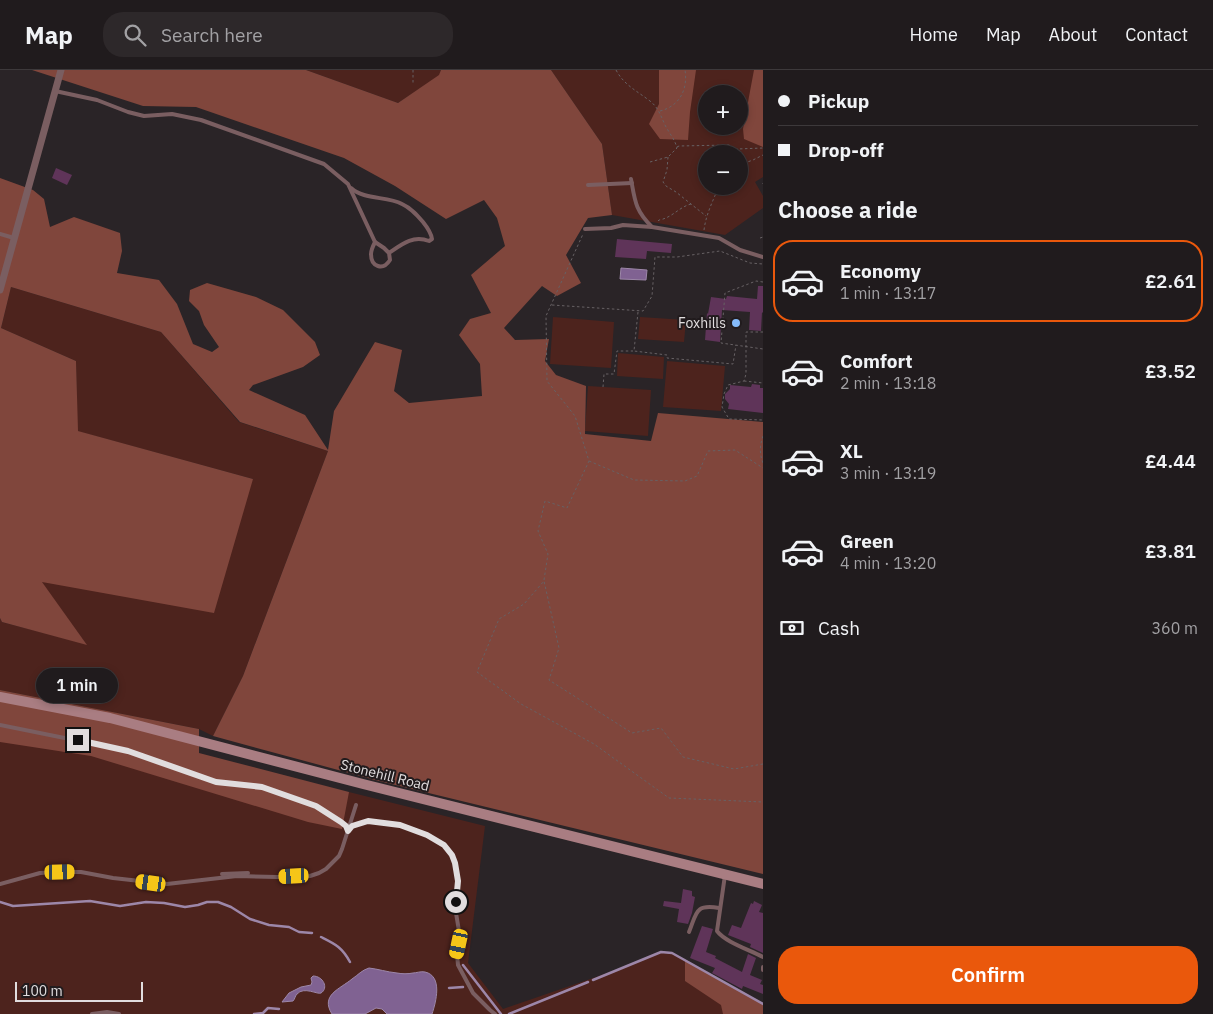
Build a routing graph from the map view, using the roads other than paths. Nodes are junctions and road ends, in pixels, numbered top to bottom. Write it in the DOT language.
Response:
graph roads {
  1 [pos="61,70"];
  2 [pos="55,91"];
  3 [pos="348,184"];
  4 [pos="588,185"];
  5 [pos="652,227"];
  6 [pos="586,229"];
  7 [pos="0,234"];
  8 [pos="14,238"];
  9 [pos="375,242"];
  10 [pos="388,253"];
  11 [pos="763,256"];
  12 [pos="0,290"];
  13 [pos="0,697"];
  14 [pos="0,725"];
  15 [pos="356,805"];
  16 [pos="348,831"];
  17 [pos="248,872"];
  18 [pos="222,874"];
  19 [pos="725,875"];
  20 [pos="0,884"];
  21 [pos="763,884"];
  22 [pos="719,908"];
  23 [pos="689,932"];
  24 [pos="763,957"];
  25 [pos="92,1014"];
  26 [pos="119,1014"];
  27 [pos="494,1014"];
  1 -- 2 [label="street"];
  2 -- 3 [label="lane"];
  2 -- 8 [label="street"];
  3 -- 9 [label="lane"];
  3 -- 10 [label="lane"];
  4 -- 5 [label="lane"];
  5 -- 6 [label="lane"];
  5 -- 11 [label="lane"];
  7 -- 8 [label="lane"];
  8 -- 12 [label="street"];
  9 -- 10 [label="lane"];
  9 -- 10 [label="lane"];
  13 -- 19 [label="street, Stonehill Road"];
  14 -- 16 [label="lane"];
  15 -- 16 [label="lane"];
  16 -- 20 [label="lane"];
  16 -- 27 [label="lane"];
  17 -- 18 [label="lane"];
  19 -- 21 [label="street, Stonehill Road"];
  19 -- 22 [label="lane"];
  22 -- 23 [label="lane"];
  22 -- 24 [label="lane"];
  25 -- 26 [label="lane"];
}
